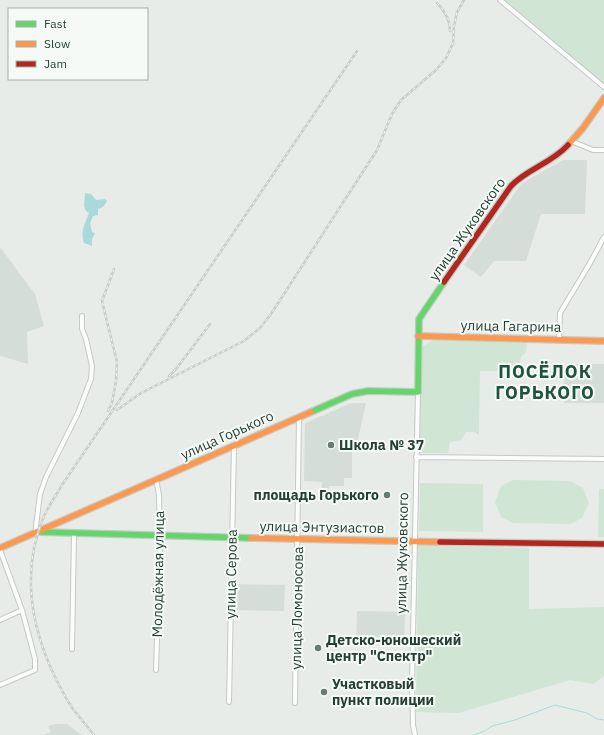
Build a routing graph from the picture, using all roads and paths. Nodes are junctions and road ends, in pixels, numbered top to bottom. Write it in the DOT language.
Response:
graph roads {
  1 [pos="500,0"];
  2 [pos="604,87"];
  3 [pos="604,98"];
  4 [pos="571,141"];
  5 [pos="604,150"];
  6 [pos="604,237"];
  7 [pos="82,316"];
  8 [pos="418,336"];
  9 [pos="559,339"];
  10 [pos="604,341"];
  11 [pos="418,392"];
  12 [pos="299,417"];
  13 [pos="234,445"];
  14 [pos="416,457"];
  15 [pos="604,459"];
  16 [pos="156,479"];
  17 [pos="37,533"];
  18 [pos="74,534"];
  19 [pos="160,535"];
  20 [pos="232,537"];
  21 [pos="298,539"];
  22 [pos="414,542"];
  23 [pos="604,544"];
  24 [pos="0,549"];
  25 [pos="22,610"];
  26 [pos="0,620"];
  27 [pos="72,649"];
  28 [pos="156,670"];
  29 [pos="0,685"];
  30 [pos="229,702"];
  31 [pos="295,703"];
  32 [pos="416,735"];
  1 -- 2 [label="street"];
  3 -- 4 [label="main road, улица Жуковского"];
  4 -- 5 [label="street"];
  4 -- 8 [label="main road, улица Жуковского"];
  6 -- 9 [label="street"];
  7 -- 17 [label="street"];
  8 -- 9 [label="main road, улица Гагарина"];
  8 -- 11 [label="main road"];
  9 -- 10 [label="main road, улица Гагарина"];
  11 -- 12 [label="main road, улица Горького"];
  11 -- 14 [label="street, улица Жуковского"];
  12 -- 13 [label="main road, улица Горького"];
  12 -- 21 [label="street, улица Ломоносова"];
  13 -- 16 [label="main road, улица Горького"];
  13 -- 20 [label="street, улица Серова"];
  14 -- 15 [label="street"];
  14 -- 22 [label="street, улица Жуковского"];
  16 -- 17 [label="main road, улица Горького"];
  16 -- 19 [label="street, Молодёжная улица"];
  17 -- 18 [label="main road, улица Энтузиастов"];
  17 -- 24 [label="main road, улица Горького"];
  18 -- 19 [label="main road, улица Энтузиастов"];
  18 -- 27 [label="street"];
  19 -- 20 [label="main road, улица Энтузиастов"];
  19 -- 28 [label="street, Молодёжная улица"];
  20 -- 21 [label="main road, улица Энтузиастов"];
  20 -- 30 [label="street, улица Серова"];
  21 -- 22 [label="main road, улица Энтузиастов"];
  21 -- 31 [label="street, улица Ломоносова"];
  22 -- 23 [label="main road, улица Энтузиастов"];
  22 -- 32 [label="street, улица Жуковского"];
  24 -- 25 [label="street"];
  25 -- 26 [label="street"];
  25 -- 29 [label="street"];
}
